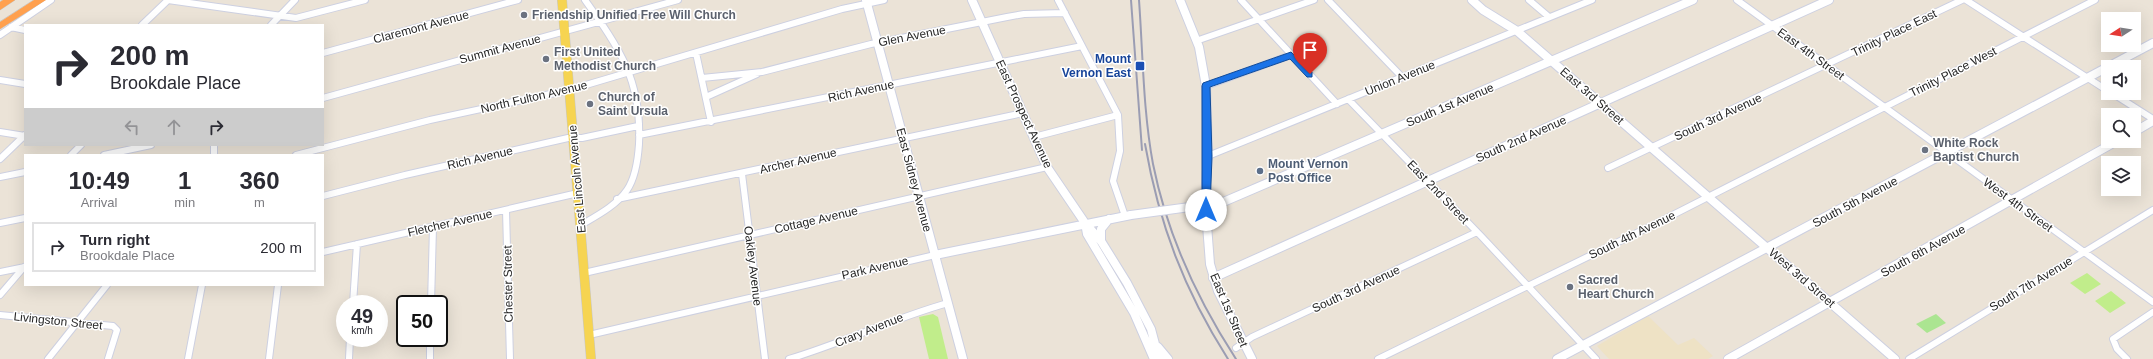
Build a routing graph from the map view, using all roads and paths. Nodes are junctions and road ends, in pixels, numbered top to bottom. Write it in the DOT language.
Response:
graph roads {
  1 [pos="6,0"];
  2 [pos="10,0"];
  3 [pos="28,0"];
  4 [pos="41,0"];
  5 [pos="51,0"];
  6 [pos="168,0"];
  7 [pos="295,0"];
  8 [pos="365,0"];
  9 [pos="518,0"];
  10 [pos="562,0"];
  11 [pos="585,0"];
  12 [pos="678,0"];
  13 [pos="884,0"];
  14 [pos="972,0"];
  15 [pos="1058,0"];
  16 [pos="1180,0"];
  17 [pos="1241,0"];
  18 [pos="1314,0"];
  19 [pos="1328,0"];
  20 [pos="1472,0"];
  21 [pos="1529,0"];
  22 [pos="1590,0"];
  23 [pos="1693,0"];
  24 [pos="1737,0"];
  25 [pos="1829,0"];
  26 [pos="1962,0"];
  27 [pos="1966,0"];
  28 [pos="2095,0"];
  29 [pos="867,2"];
  30 [pos="0,6"];
  31 [pos="1065,14"];
  32 [pos="279,16"];
  33 [pos="1549,17"];
  34 [pos="0,20"];
  35 [pos="1259,20"];
  36 [pos="600,21"];
  37 [pos="983,22"];
  38 [pos="143,24"];
  39 [pos="272,24"];
  40 [pos="0,26"];
  41 [pos="1772,26"];
  42 [pos="11,27"];
  43 [pos="24,30"];
  44 [pos="564,31"];
  45 [pos="1517,31"];
  46 [pos="0,35"];
  47 [pos="2022,36"];
  48 [pos="1196,41"];
  49 [pos="878,42"];
  50 [pos="2153,43"];
  51 [pos="1082,46"];
  52 [pos="324,53"];
  53 [pos="696,53"];
  54 [pos="1291,55"];
  55 [pos="1552,61"];
  56 [pos="1000,62"];
  57 [pos="1826,66"];
  58 [pos="762,72"];
  59 [pos="630,73"];
  60 [pos="1402,77"];
  61 [pos="2087,77"];
  62 [pos="702,78"];
  63 [pos="0,80"];
  64 [pos="24,84"];
  65 [pos="889,85"];
  66 [pos="1206,86"];
  67 [pos="2101,86"];
  68 [pos="569,90"];
  69 [pos="706,97"];
  70 [pos="324,98"];
  71 [pos="1348,99"];
  72 [pos="2123,100"];
  73 [pos="1600,103"];
  74 [pos="1337,104"];
  75 [pos="1884,108"];
  76 [pos="1023,113"];
  77 [pos="1118,115"];
  78 [pos="2153,120"];
  79 [pos="711,122"];
  80 [pos="638,126"];
  81 [pos="2141,128"];
  82 [pos="0,132"];
  83 [pos="1382,134"];
  84 [pos="639,135"];
  85 [pos="24,136"];
  86 [pos="24,137"];
  87 [pos="1034,137"];
  88 [pos="573,138"];
  89 [pos="903,138"];
  90 [pos="80,146"];
  91 [pos="146,146"];
  92 [pos="1652,148"];
  93 [pos="2104,148"];
  94 [pos="1946,153"];
  95 [pos="72,154"];
  96 [pos="109,154"];
  97 [pos="300,154"];
  98 [pos="1208,156"];
  99 [pos="0,159"];
  100 [pos="1048,167"];
  101 [pos="1608,168"];
  102 [pos="24,172"];
  103 [pos="742,174"];
  104 [pos="0,177"];
  105 [pos="1426,180"];
  106 [pos="578,193"];
  107 [pos="324,196"];
  108 [pos="919,197"];
  109 [pos="1708,197"];
  110 [pos="617,199"];
  111 [pos="2011,200"];
  112 [pos="1206,205"];
  113 [pos="1197,206"];
  114 [pos="506,210"];
  115 [pos="2153,210"];
  116 [pos="1128,215"];
  117 [pos="24,218"];
  118 [pos="1109,219"];
  119 [pos="0,223"];
  120 [pos="1085,223"];
  121 [pos="580,225"];
  122 [pos="433,227"];
  123 [pos="1477,232"];
  124 [pos="749,236"];
  125 [pos="1101,241"];
  126 [pos="357,244"];
  127 [pos="1767,248"];
  128 [pos="324,252"];
  129 [pos="2084,252"];
  130 [pos="936,255"];
  131 [pos="24,267"];
  132 [pos="24,268"];
  133 [pos="0,272"];
  134 [pos="584,273"];
  135 [pos="1213,278"];
  136 [pos="106,286"];
  137 [pos="202,286"];
  138 [pos="278,286"];
  139 [pos="1528,286"];
  140 [pos="1127,293"];
  141 [pos="354,295"];
  142 [pos="431,295"];
  143 [pos="756,295"];
  144 [pos="0,296"];
  145 [pos="2153,302"];
  146 [pos="948,303"];
  147 [pos="1831,303"];
  148 [pos="2153,312"];
  149 [pos="0,315"];
  150 [pos="77,323"];
  151 [pos="589,335"];
  152 [pos="1240,346"];
  153 [pos="1583,346"];
  154 [pos="350,347"];
  155 [pos="430,347"];
  156 [pos="1158,347"];
  157 [pos="48,359"];
  158 [pos="108,359"];
  159 [pos="188,359"];
  160 [pos="269,359"];
  161 [pos="349,359"];
  162 [pos="430,359"];
  163 [pos="510,359"];
  164 [pos="591,359"];
  165 [pos="765,359"];
  166 [pos="790,359"];
  167 [pos="963,359"];
  168 [pos="1154,359"];
  169 [pos="1159,359"];
  170 [pos="1168,359"];
  171 [pos="1252,359"];
  172 [pos="1378,359"];
  173 [pos="1557,359"];
  174 [pos="1596,359"];
  175 [pos="1728,359"];
  176 [pos="1895,359"];
  177 [pos="1909,359"];
  178 [pos="2126,359"];
  1 -- 30 [label="highway"];
  2 -- 30 [label="highway"];
  3 -- 34 [label="highway"];
  4 -- 40 [label="highway"];
  5 -- 42 [label="street"];
  6 -- 32 [label="street"];
  6 -- 38 [label="street"];
  7 -- 32 [label="street"];
  8 -- 32 [label="street"];
  9 -- 52 [label="street, Claremont Avenue"];
  10 -- 44 [label="main road, East Lincoln Avenue"];
  11 -- 36 [label="street"];
  12 -- 36 [label="street, Summit Avenue"];
  13 -- 29 [label="street, North Fulton Avenue"];
  14 -- 37 [label="street, East Prospect Avenue"];
  15 -- 31 [label="street"];
  16 -- 48 [label="street, East 1st Street"];
  17 -- 35 [label="street"];
  18 -- 35 [label="street"];
  19 -- 60 [label="street"];
  20 -- 45 [label="street, East 3rd Street"];
  21 -- 33 [label="street"];
  22 -- 33 [label="street, Union Avenue"];
  23 -- 55 [label="street, South 1st Avenue"];
  24 -- 41 [label="street, East 4th Street"];
  25 -- 41 [label="street, South 2nd Avenue"];
  26 -- 57 [label="street, Trinity Place East"];
  27 -- 47 [label="street"];
  28 -- 47 [label="street"];
  29 -- 49 [label="street, East Sidney Avenue"];
  29 -- 53 [label="street, North Fulton Avenue"];
  31 -- 37 [label="street, Glen Avenue"];
  31 -- 51 [label="street"];
  32 -- 39 [label="street"];
  33 -- 45 [label="street, Union Avenue"];
  35 -- 48 [label="street"];
  35 -- 54 [label="street"];
  36 -- 44 [label="street, Summit Avenue"];
  36 -- 59 [label="street"];
  37 -- 49 [label="street, Glen Avenue"];
  37 -- 56 [label="street, East Prospect Avenue"];
  41 -- 57 [label="street, East 4th Street"];
  41 -- 73 [label="street, South 2nd Avenue"];
  42 -- 43 [label="street"];
  42 -- 46 [label="street"];
  44 -- 68 [label="main road, East Lincoln Avenue"];
  44 -- 70 [label="street, Summit Avenue"];
  45 -- 55 [label="street, East 3rd Street"];
  45 -- 60 [label="street, Union Avenue"];
  47 -- 61 [label="street"];
  47 -- 75 [label="street, Trinity Place West"];
  48 -- 66 [label="street, East 1st Street"];
  49 -- 58 [label="street, Glen Avenue"];
  49 -- 65 [label="street, East Sidney Avenue"];
  50 -- 61 [label="street, South 5th Avenue"];
  51 -- 56 [label="street, Rich Avenue"];
  51 -- 77 [label="street"];
  53 -- 59 [label="street, North Fulton Avenue"];
  53 -- 62 [label="street"];
  54 -- 66 [label="street"];
  54 -- 74 [label="street"];
  55 -- 73 [label="street, East 3rd Street"];
  55 -- 83 [label="street, South 1st Avenue"];
  56 -- 65 [label="street, Rich Avenue"];
  56 -- 76 [label="street, East Prospect Avenue"];
  57 -- 75 [label="street, East 4th Street"];
  57 -- 92 [label="street, South 3rd Avenue"];
  58 -- 62 [label="street, Glen Avenue"];
  58 -- 69 [label="street, Glen Avenue"];
  59 -- 68 [label="street, North Fulton Avenue"];
  59 -- 80 [label="street"];
  60 -- 71 [label="street, Union Avenue"];
  61 -- 67 [label="street"];
  61 -- 94 [label="street, South 5th Avenue"];
  62 -- 69 [label="street"];
  63 -- 64 [label="street"];
  65 -- 79 [label="street, Rich Avenue"];
  65 -- 89 [label="street, East Sidney Avenue"];
  66 -- 98 [label="street, East 1st Street"];
  68 -- 88 [label="main road, East Lincoln Avenue"];
  68 -- 97 [label="street, North Fulton Avenue"];
  69 -- 79 [label="street"];
  71 -- 74 [label="street, Union Avenue"];
  71 -- 83 [label="street, East 2nd Street"];
  72 -- 78 [label="street"];
  73 -- 92 [label="street, East 3rd Street"];
  73 -- 105 [label="street, South 2nd Avenue"];
  74 -- 98 [label="street, Union Avenue"];
  75 -- 94 [label="street, West 4th Street"];
  75 -- 109 [label="street, South 4th Avenue"];
  76 -- 87 [label="street, East Prospect Avenue"];
  76 -- 89 [label="street, Archer Avenue"];
  77 -- 87 [label="street"];
  77 -- 116 [label="street"];
  78 -- 81 [label="street"];
  79 -- 84 [label="street, Rich Avenue"];
  80 -- 84 [label="street"];
  80 -- 88 [label="street, Rich Avenue"];
  82 -- 85 [label="street"];
  83 -- 105 [label="street, East 2nd Street"];
  83 -- 112 [label="street, South 1st Avenue"];
  84 -- 110 [label="street"];
  86 -- 99 [label="street"];
  87 -- 100 [label="street, East Prospect Avenue"];
  88 -- 106 [label="main road, East Lincoln Avenue"];
  88 -- 107 [label="street, Rich Avenue"];
  89 -- 103 [label="street, Archer Avenue"];
  89 -- 108 [label="street, East Sidney Avenue"];
  90 -- 95 [label="street"];
  91 -- 96 [label="street"];
  92 -- 101 [label="street, South 3rd Avenue"];
  92 -- 109 [label="street, East 3rd Street"];
  93 -- 111 [label="street, South 6th Avenue"];
  94 -- 111 [label="street, West 4th Street"];
  94 -- 127 [label="street, South 5th Avenue"];
  98 -- 112 [label="street, East 1st Street"];
  100 -- 108 [label="street, Cottage Avenue"];
  100 -- 120 [label="street, East Prospect Avenue"];
  102 -- 104 [label="street"];
  103 -- 110 [label="street, Archer Avenue"];
  103 -- 124 [label="street, Oakley Avenue"];
  105 -- 123 [label="street, East 2nd Street"];
  105 -- 135 [label="street, South 2nd Avenue"];
  106 -- 114 [label="street, Fletcher Avenue"];
  106 -- 121 [label="main road, East Lincoln Avenue"];
  108 -- 124 [label="street, Cottage Avenue"];
  108 -- 130 [label="street, East Sidney Avenue"];
  109 -- 127 [label="street, West 3rd Street"];
  109 -- 139 [label="street, South 4th Avenue"];
  110 -- 121 [label="street, Archer Avenue"];
  111 -- 129 [label="street, West 4th Street"];
  111 -- 147 [label="street, South 6th Avenue"];
  112 -- 113 [label="street, South 1st Avenue"];
  112 -- 135 [label="street, East 1st Street"];
  113 -- 116 [label="street, Park Avenue, bridge"];
  114 -- 122 [label="street, Fletcher Avenue"];
  114 -- 163 [label="street, Chester Street"];
  115 -- 129 [label="street, South 7th Avenue"];
  116 -- 118 [label="street, Park Avenue"];
  117 -- 119 [label="street"];
  118 -- 120 [label="street, Park Avenue"];
  118 -- 125 [label="street"];
  120 -- 125 [label="street, East Prospect Avenue"];
  120 -- 130 [label="street, Park Avenue"];
  120 -- 140 [label="street, East Prospect Avenue"];
  121 -- 134 [label="main road, East Lincoln Avenue"];
  122 -- 126 [label="street, Fletcher Avenue"];
  122 -- 142 [label="street"];
  123 -- 139 [label="street, East 2nd Street"];
  123 -- 152 [label="street, South 3rd Avenue"];
  124 -- 134 [label="street, Cottage Avenue"];
  124 -- 143 [label="street, Oakley Avenue"];
  125 -- 140 [label="street, East Prospect Avenue"];
  126 -- 128 [label="street, Fletcher Avenue"];
  126 -- 141 [label="street"];
  127 -- 147 [label="street, West 3rd Street"];
  127 -- 153 [label="street, South 5th Avenue"];
  129 -- 145 [label="street, West 4th Street"];
  129 -- 177 [label="street, South 7th Avenue"];
  130 -- 143 [label="street, Park Avenue"];
  130 -- 146 [label="street, East Sidney Avenue"];
  131 -- 133 [label="street"];
  132 -- 144 [label="street"];
  134 -- 151 [label="main road, East Lincoln Avenue"];
  135 -- 152 [label="street, East 1st Street"];
  136 -- 150 [label="street"];
  137 -- 159 [label="street"];
  138 -- 160 [label="street"];
  139 -- 153 [label="street, East 2nd Street"];
  139 -- 172 [label="street, South 4th Avenue"];
  140 -- 156 [label="street, East Prospect Avenue"];
  140 -- 168 [label="street, East Prospect Avenue"];
  143 -- 151 [label="street, Park Avenue"];
  143 -- 165 [label="street, Oakley Avenue"];
  146 -- 166 [label="street, Crary Avenue"];
  146 -- 167 [label="street, East Sidney Avenue"];
  147 -- 175 [label="street, South 6th Avenue"];
  147 -- 176 [label="street, West 3rd Street"];
  148 -- 178 [label="street"];
  149 -- 150 [label="street, Livingston Street"];
  150 -- 157 [label="street"];
  150 -- 158 [label="street, Livingston Street"];
  151 -- 164 [label="main road, East Lincoln Avenue"];
  152 -- 171 [label="street, East 1st Street"];
  153 -- 173 [label="street, South 5th Avenue"];
  153 -- 174 [label="street, East 2nd Street"];
  154 -- 161 [label="street"];
  155 -- 162 [label="street"];
  156 -- 169 [label="street, East Prospect Avenue"];
  156 -- 170 [label="street"];
}
